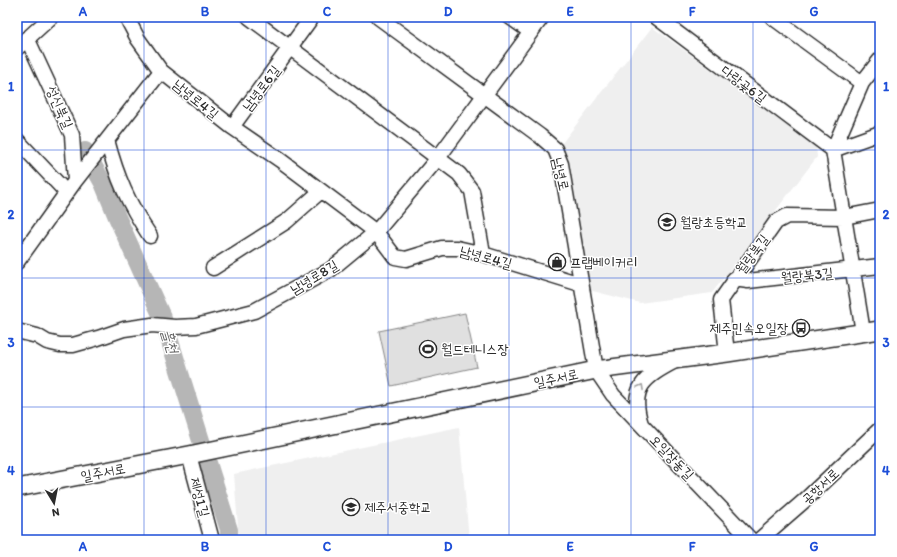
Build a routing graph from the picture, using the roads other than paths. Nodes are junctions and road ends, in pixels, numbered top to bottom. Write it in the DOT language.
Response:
graph roads {
  1 [pos="51,17"];
  2 [pos="129,17"];
  3 [pos="248,17"];
  4 [pos="312,17"];
  5 [pos="378,17"];
  6 [pos="510,17"];
  7 [pos="542,17"];
  8 [pos="656,17"];
  9 [pos="774,18"];
  10 [pos="531,32"];
  11 [pos="22,43"];
  12 [pos="290,49"];
  13 [pos="880,60"];
  14 [pos="162,71"];
  15 [pos="862,83"];
  16 [pos="485,95"];
  17 [pos="232,127"];
  18 [pos="880,133"];
  19 [pos="17,140"];
  20 [pos="107,140"];
  21 [pos="833,150"];
  22 [pos="438,158"];
  23 [pos="75,181"];
  24 [pos="322,191"];
  25 [pos="66,192"];
  26 [pos="880,210"];
  27 [pos="844,217"];
  28 [pos="376,232"];
  29 [pos="150,236"];
  30 [pos="482,254"];
  31 [pos="19,256"];
  32 [pos="880,266"];
  33 [pos="214,268"];
  34 [pos="853,270"];
  35 [pos="734,279"];
  36 [pos="580,284"];
  37 [pos="880,330"];
  38 [pos="17,331"];
  39 [pos="863,332"];
  40 [pos="727,354"];
  41 [pos="680,359"];
  42 [pos="596,370"];
  43 [pos="641,425"];
  44 [pos="880,429"];
  45 [pos="189,455"];
  46 [pos="17,488"];
  47 [pos="212,540"];
  48 [pos="751,540"];
  49 [pos="759,540"];
  1 -- 11 [label="street"];
  2 -- 14 [label="street, 남녕로4길"];
  3 -- 12 [label="street"];
  4 -- 12 [label="street, 남녕로6길"];
  5 -- 16 [label="street, 남녕로"];
  6 -- 10 [label="street"];
  7 -- 10 [label="street, 남녕로8길"];
  8 -- 21 [label="street, 다랑곶6길"];
  9 -- 15 [label="street"];
  10 -- 16 [label="street, 남녕로8길"];
  11 -- 23 [label="street, 성신북길"];
  12 -- 17 [label="street, 남녕로6길"];
  12 -- 22 [label="street"];
  13 -- 15 [label="street"];
  14 -- 17 [label="street, 남녕로4길"];
  14 -- 20 [label="street"];
  15 -- 21 [label="street"];
  16 -- 22 [label="street, 남녕로8길"];
  16 -- 36 [label="street, 남녕로"];
  17 -- 24 [label="street, 남녕로4길"];
  18 -- 21 [label="street"];
  19 -- 25 [label="street"];
  20 -- 23 [label="street"];
  20 -- 29 [label="street"];
  21 -- 27 [label="street"];
  22 -- 28 [label="street, 남녕로8길"];
  22 -- 30 [label="street"];
  23 -- 25 [label="street"];
  24 -- 28 [label="street, 남녕로4길"];
  24 -- 33 [label="street"];
  25 -- 31 [label="street"];
  26 -- 27 [label="street, 월랑북길"];
  27 -- 34 [label="street"];
  27 -- 35 [label="street, 월랑북길"];
  28 -- 30 [label="street, 남녕로4길"];
  28 -- 38 [label="street, 남녕로8길"];
  30 -- 36 [label="street, 남녕로4길"];
  32 -- 34 [label="street, 월랑북3길"];
  34 -- 35 [label="street, 월랑북3길"];
  34 -- 39 [label="street"];
  35 -- 40 [label="street, 월랑북길"];
  36 -- 42 [label="street, 남녕로"];
  37 -- 39 [label="main road, 일주서로"];
  39 -- 40 [label="main road, 일주서로"];
  40 -- 41 [label="main road, 일주서로"];
  41 -- 42 [label="main road, 일주서로"];
  43 -- 41 [label="street, one-way"];
  42 -- 43 [label="street, 오일장동길"];
  42 -- 45 [label="main road, 일주서로"];
  43 -- 48 [label="street, 오일장동길"];
  44 -- 49 [label="street, 공항서로"];
  45 -- 46 [label="main road, 일주서로"];
  45 -- 47 [label="street, 제성1길"];
}
